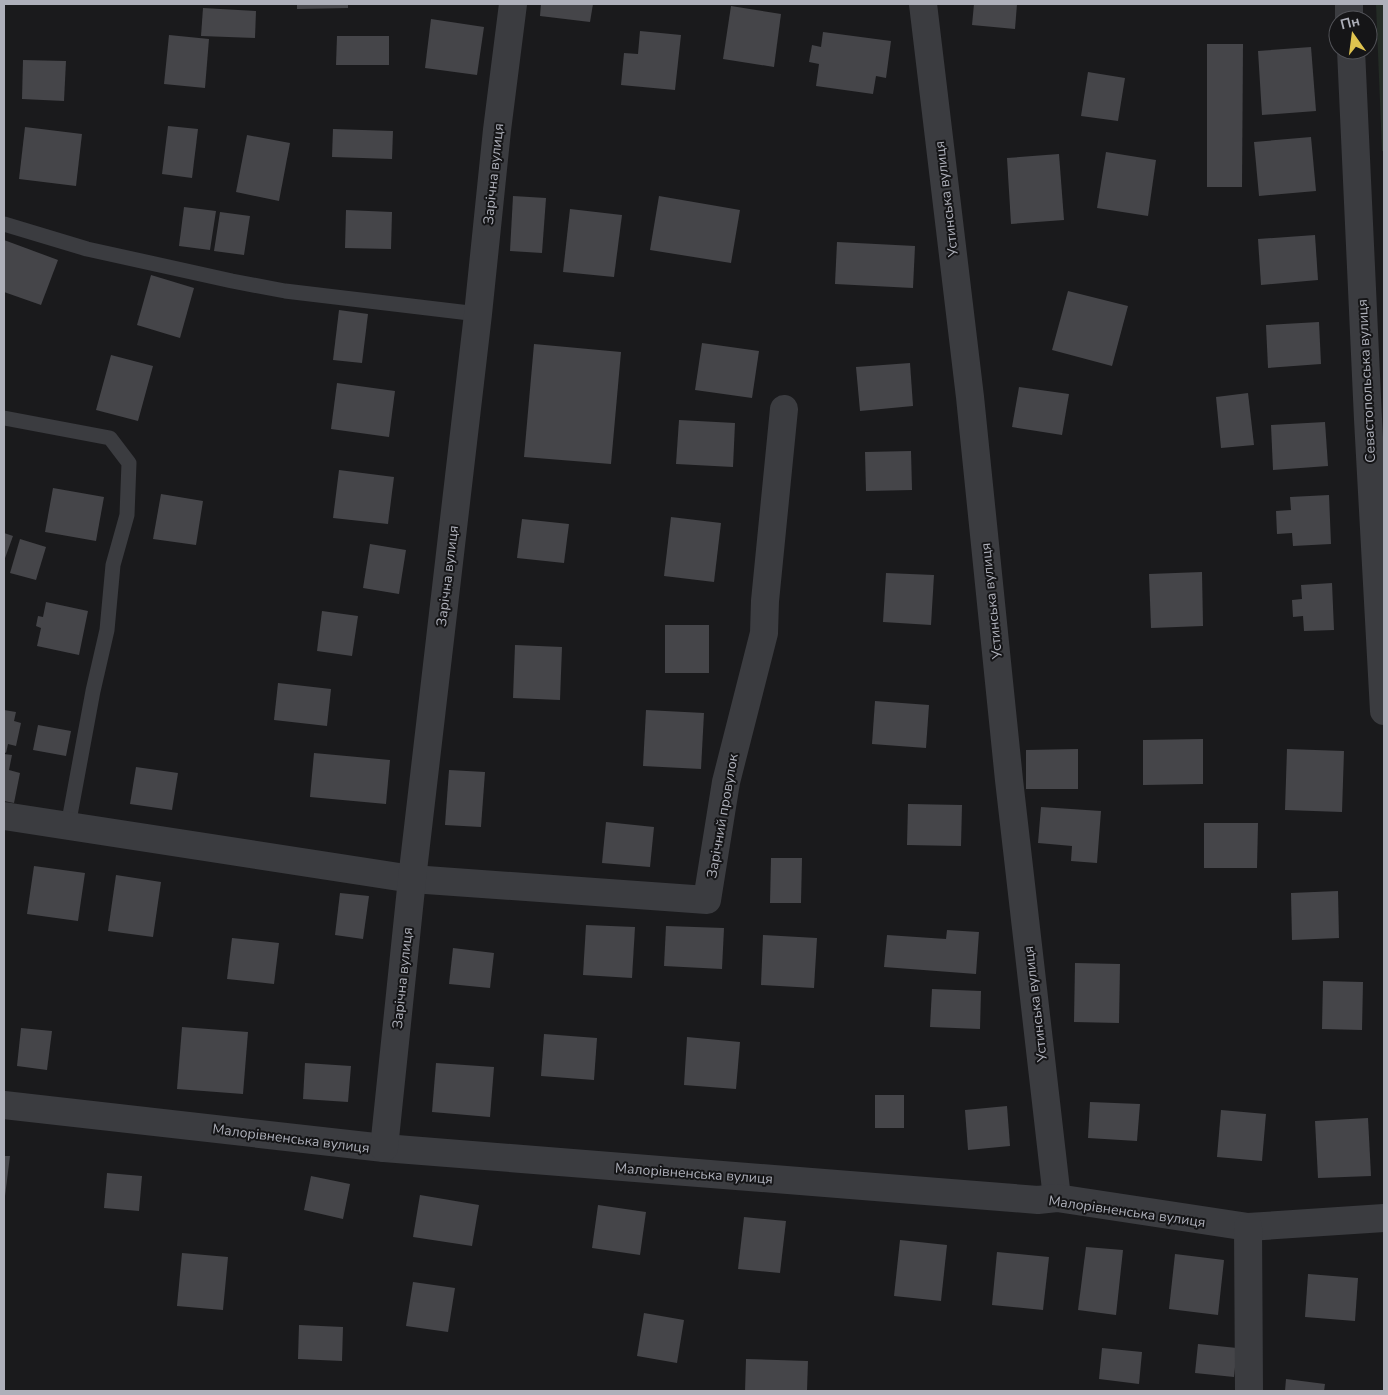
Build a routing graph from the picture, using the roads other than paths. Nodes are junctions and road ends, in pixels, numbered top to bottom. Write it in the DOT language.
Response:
graph roads {
  1 [pos="513,4"];
  2 [pos="923,4"];
  3 [pos="1352,60"];
  4 [pos="4,224"];
  5 [pos="478,314"];
  6 [pos="784,409"];
  7 [pos="4,418"];
  8 [pos="1376,418"];
  9 [pos="1384,711"];
  10 [pos="4,816"];
  11 [pos="68,826"];
  12 [pos="412,879"];
  13 [pos="4,1105"];
  14 [pos="384,1148"];
  15 [pos="1057,1198"];
  16 [pos="1384,1218"];
  17 [pos="1248,1227"];
  18 [pos="1249,1391"];
  1 -- 5 [label="street, Зарічна вулиця"];
  2 -- 15 [label="street, Устинська вулиця"];
  3 -- 8 [label="street, Севастопольська вулиця"];
  4 -- 5 [label="lane"];
  5 -- 12 [label="street, Зарічна вулиця"];
  6 -- 12 [label="street, Зарічний провулок"];
  7 -- 11 [label="lane"];
  8 -- 9 [label="street, Севастопольська вулиця"];
  10 -- 11 [label="street"];
  11 -- 12 [label="street"];
  12 -- 14 [label="street, Зарічна вулиця"];
  13 -- 14 [label="street, Малорівненська вулиця"];
  14 -- 15 [label="street, Малорівненська вулиця"];
  15 -- 17 [label="street, Малорівненська вулиця"];
  16 -- 17 [label="street, Малорівненська вулиця"];
  17 -- 18 [label="street"];
}
